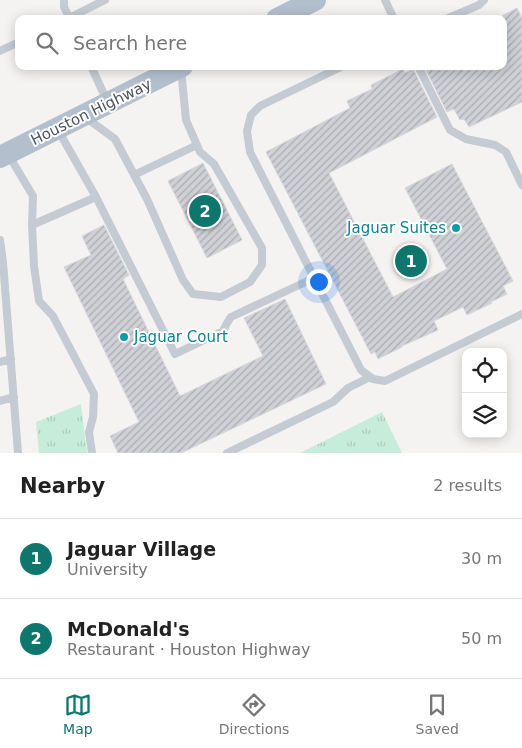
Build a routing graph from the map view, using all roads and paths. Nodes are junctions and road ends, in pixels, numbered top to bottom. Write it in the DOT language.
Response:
graph roads {
  1 [pos="64,0"];
  2 [pos="105,0"];
  3 [pos="315,0"];
  4 [pos="384,0"];
  5 [pos="484,0"];
  6 [pos="68,15"];
  7 [pos="75,15"];
  8 [pos="285,15"];
  9 [pos="392,15"];
  10 [pos="455,15"];
  11 [pos="15,44"];
  12 [pos="0,51"];
  13 [pos="93,70"];
  14 [pos="174,70"];
  15 [pos="182,70"];
  16 [pos="335,70"];
  17 [pos="420,70"];
  18 [pos="108,103"];
  19 [pos="82,116"];
  20 [pos="57,128"];
  21 [pos="197,145"];
  22 [pos="4,155"];
  23 [pos="134,175"];
  24 [pos="522,185"];
  25 [pos="96,197"];
  26 [pos="32,225"];
  27 [pos="0,240"];
  28 [pos="314,278"];
  29 [pos="522,314"];
  30 [pos="11,359"];
  31 [pos="0,362"];
  32 [pos="370,377"];
  33 [pos="14,397"];
  34 [pos="0,401"];
  35 [pos="18,453"];
  36 [pos="92,453"];
  37 [pos="227,453"];
  1 -- 6 [label="lane"];
  2 -- 7 [label="lane"];
  3 -- 8 [label="main road"];
  4 -- 9 [label="lane"];
  5 -- 10 [label="lane"];
  11 -- 12 [label="lane"];
  13 -- 18 [label="lane"];
  14 -- 18 [label="main road, Houston Highway"];
  15 -- 21 [label="lane"];
  16 -- 28 [label="lane"];
  17 -- 24 [label="lane"];
  18 -- 19 [label="main road, Houston Highway"];
  19 -- 20 [label="main road, Houston Highway"];
  19 -- 23 [label="lane"];
  20 -- 22 [label="main road, Houston Highway"];
  20 -- 25 [label="lane"];
  21 -- 23 [label="lane"];
  21 -- 23 [label="lane"];
  22 -- 26 [label="lane"];
  25 -- 26 [label="lane"];
  25 -- 28 [label="lane"];
  26 -- 36 [label="lane"];
  27 -- 30 [label="lane"];
  28 -- 32 [label="lane"];
  29 -- 32 [label="lane"];
  30 -- 31 [label="lane"];
  30 -- 33 [label="lane"];
  32 -- 37 [label="lane"];
  33 -- 34 [label="lane"];
  33 -- 35 [label="lane"];
}
